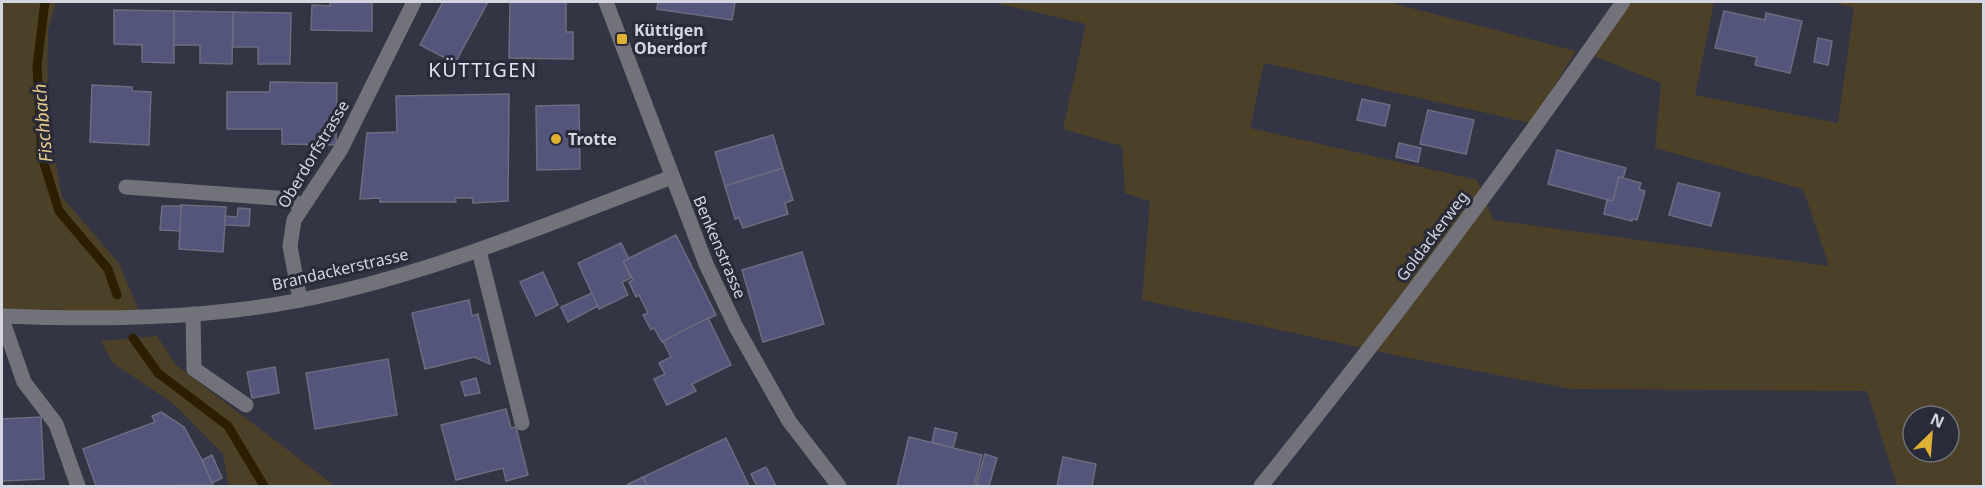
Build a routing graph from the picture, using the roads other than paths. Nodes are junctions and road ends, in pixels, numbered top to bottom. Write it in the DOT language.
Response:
graph roads {
  1 [pos="414,2"];
  2 [pos="606,2"];
  3 [pos="1623,2"];
  4 [pos="672,177"];
  5 [pos="126,187"];
  6 [pos="302,207"];
  7 [pos="479,251"];
  8 [pos="300,300"];
  9 [pos="193,314"];
  10 [pos="2,317"];
  11 [pos="246,405"];
  12 [pos="522,423"];
  13 [pos="78,486"];
  14 [pos="838,486"];
  15 [pos="1261,486"];
  1 -- 6 [label="street, Oberdorfstrasse"];
  2 -- 4 [label="street, Benkenstrasse"];
  3 -- 15 [label="street, Goldackerweg"];
  4 -- 7 [label="street, Brandackerstrasse"];
  4 -- 14 [label="street, Benkenstrasse"];
  5 -- 6 [label="street"];
  6 -- 8 [label="street, Oberdorfstrasse"];
  7 -- 8 [label="street, Brandackerstrasse"];
  7 -- 12 [label="street"];
  8 -- 9 [label="street, Brandackerstrasse"];
  9 -- 10 [label="street, Brandackerstrasse"];
  9 -- 11 [label="street"];
  10 -- 13 [label="street"];
}
